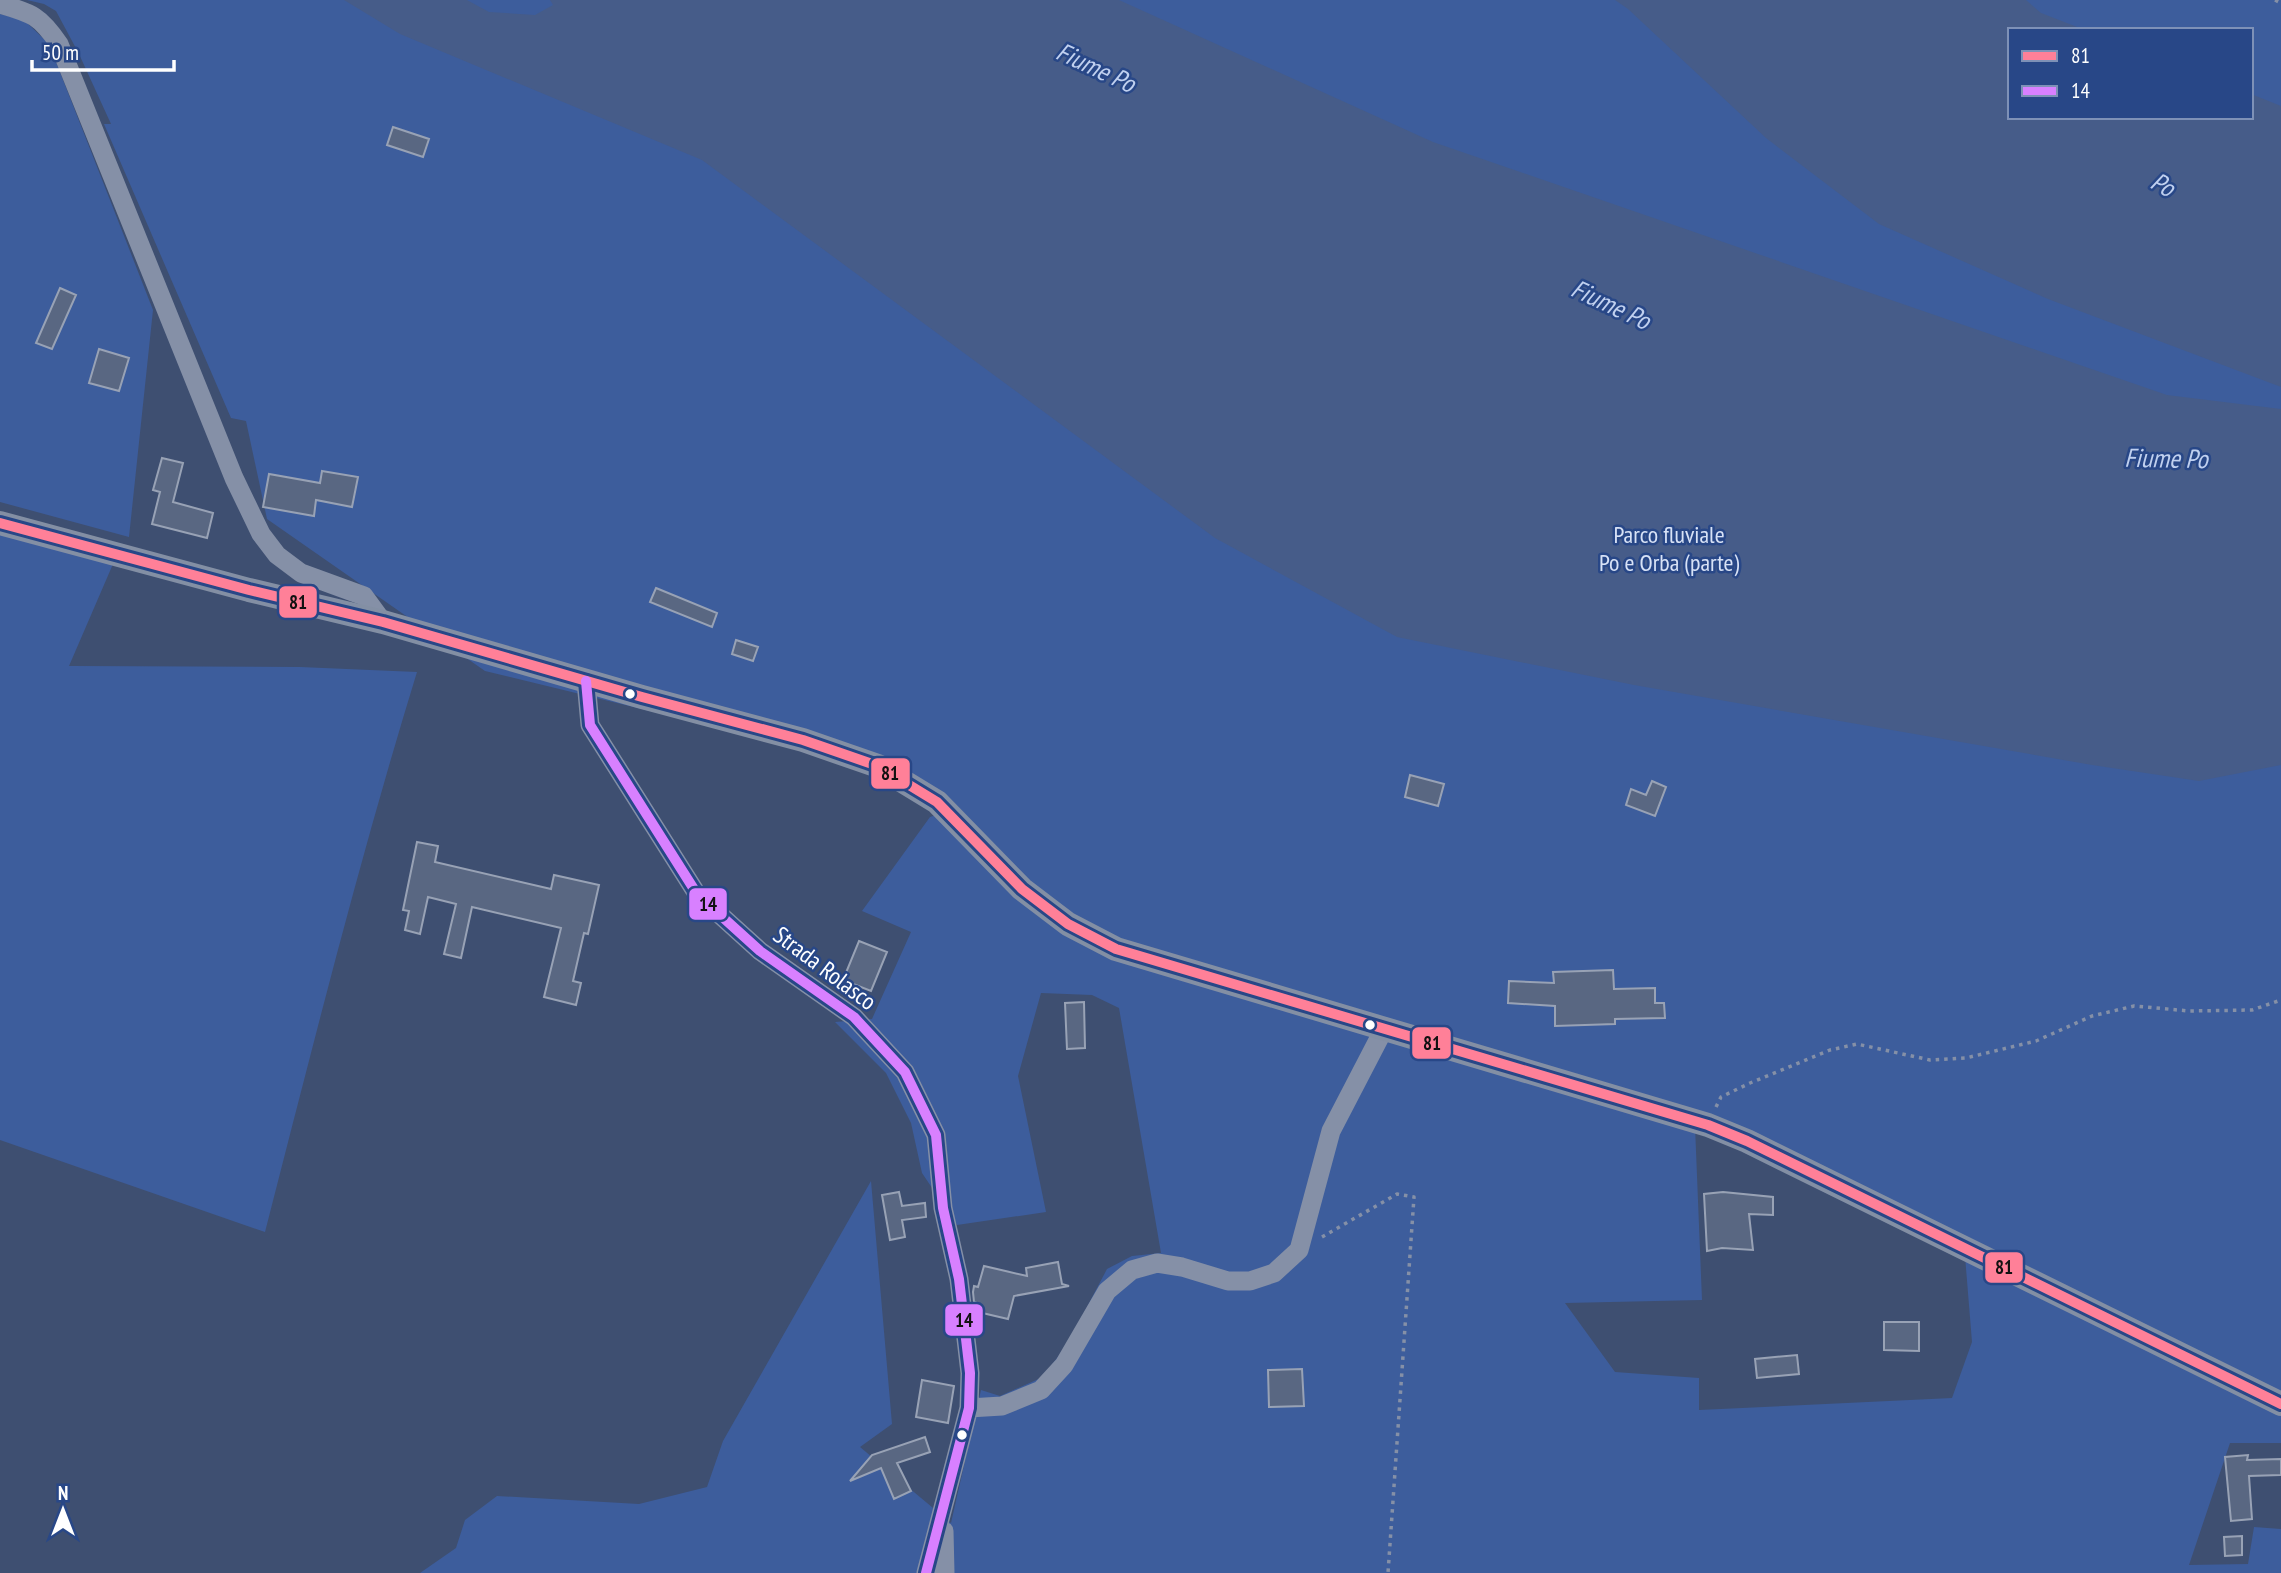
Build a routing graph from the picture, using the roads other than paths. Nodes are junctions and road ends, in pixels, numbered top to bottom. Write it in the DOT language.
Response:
graph roads {
  1 [pos="0,4"];
  2 [pos="0,523"];
  3 [pos="383,622"];
  4 [pos="586,681"];
  5 [pos="1385,1027"];
  6 [pos="2281,1404"];
  7 [pos="969,1408"];
  8 [pos="943,1509"];
  9 [pos="926,1573"];
  10 [pos="945,1573"];
  1 -- 3 [label="street"];
  2 -- 3 [label="main road"];
  3 -- 4 [label="main road"];
  4 -- 5 [label="main road"];
  4 -- 7 [label="street, Strada Rolasco"];
  5 -- 6 [label="main road"];
  5 -- 7 [label="street"];
  7 -- 8 [label="street, Strada Rolasco"];
  8 -- 9 [label="street, Strada Rolasco"];
  8 -- 10 [label="street"];
}
